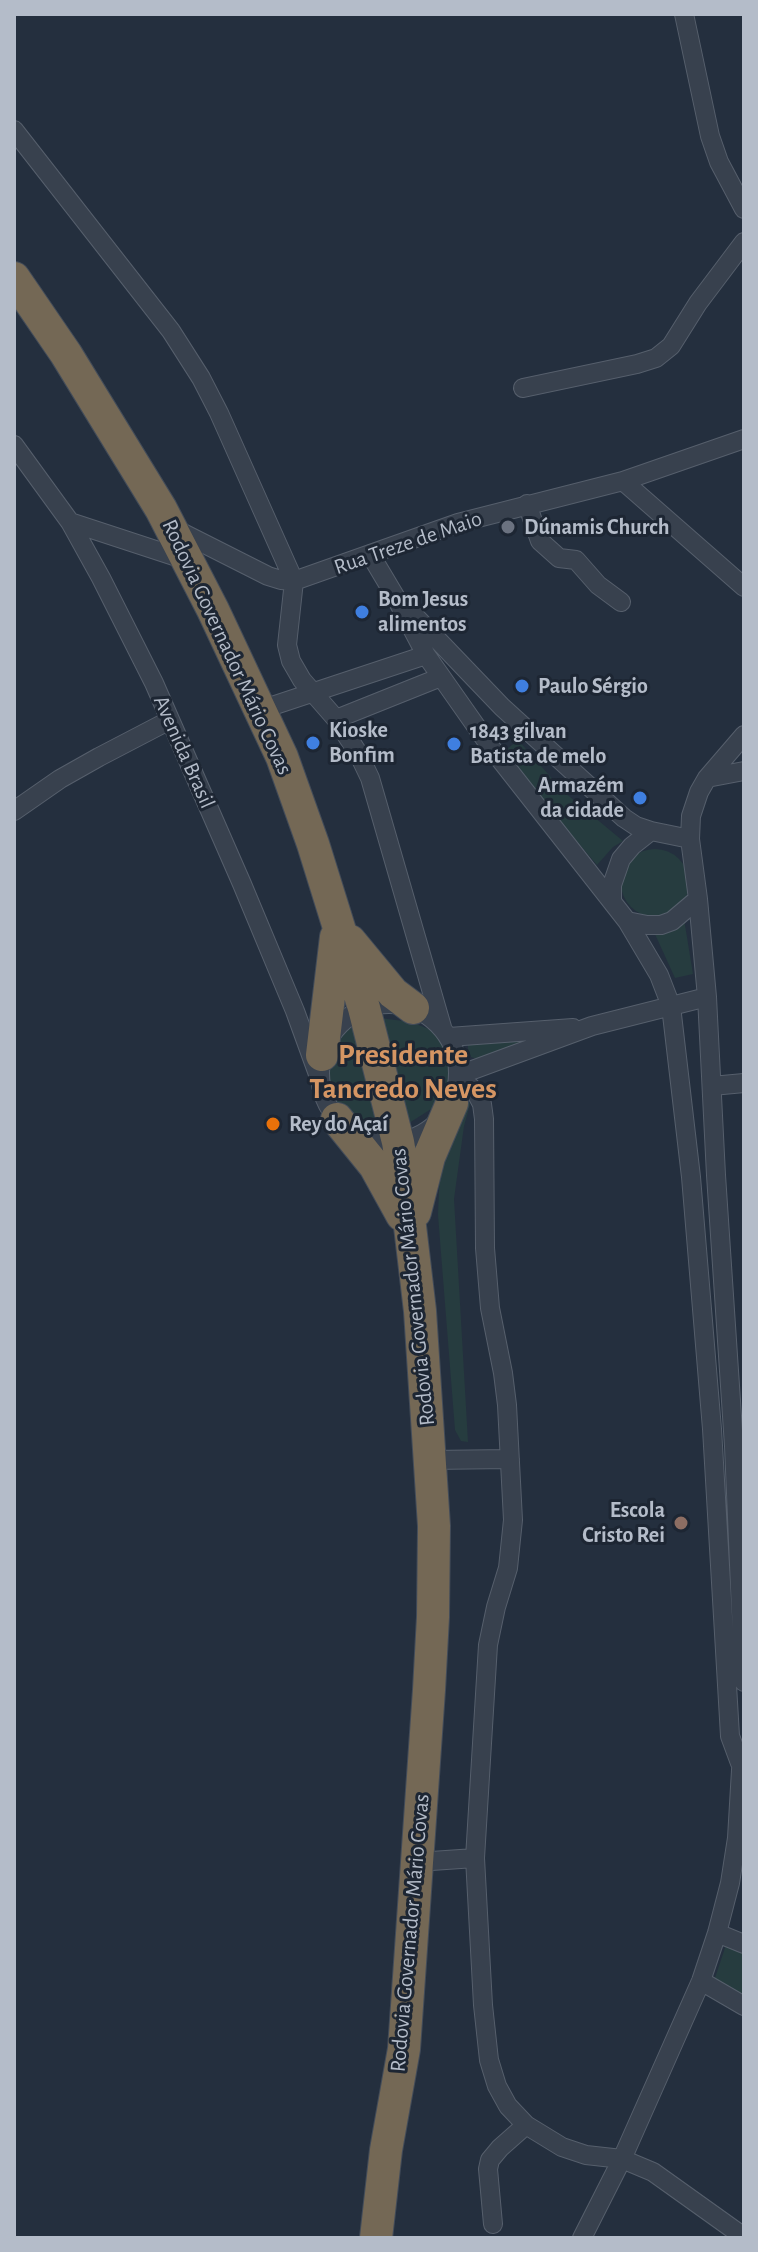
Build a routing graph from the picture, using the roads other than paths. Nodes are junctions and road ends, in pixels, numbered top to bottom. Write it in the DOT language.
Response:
graph roads {
  1 [pos="684,14"];
  2 [pos="14,130"];
  3 [pos="738,188"];
  4 [pos="744,209"];
  5 [pos="744,242"];
  6 [pos="14,278"];
  7 [pos="523,388"];
  8 [pos="744,439"];
  9 [pos="14,445"];
  10 [pos="623,481"];
  11 [pos="527,504"];
  12 [pos="70,522"];
  13 [pos="170,526"];
  14 [pos="370,554"];
  15 [pos="189,561"];
  16 [pos="294,581"];
  17 [pos="744,587"];
  18 [pos="395,596"];
  19 [pos="621,602"];
  20 [pos="426,655"];
  21 [pos="441,677"];
  22 [pos="314,691"];
  23 [pos="260,710"];
  24 [pos="336,719"];
  25 [pos="170,720"];
  26 [pos="744,735"];
  27 [pos="744,771"];
  28 [pos="707,778"];
  29 [pos="14,811"];
  30 [pos="651,831"];
  31 [pos="690,839"];
  32 [pos="612,899"];
  33 [pos="698,899"];
  34 [pos="627,921"];
  35 [pos="337,922"];
  36 [pos="707,997"];
  37 [pos="671,1006"];
  38 [pos="364,1008"];
  39 [pos="413,1008"];
  40 [pos="592,1026"];
  41 [pos="445,1032"];
  42 [pos="320,1066"];
  43 [pos="744,1083"];
  44 [pos="712,1086"];
  45 [pos="456,1087"];
  46 [pos="337,1119"];
  47 [pos="398,1142"];
  48 [pos="716,1175"];
  49 [pos="691,1177"];
  50 [pos="411,1235"];
  51 [pos="739,1446"];
  52 [pos="510,1459"];
  53 [pos="430,1460"];
  54 [pos="718,1526"];
  55 [pos="738,1532"];
  56 [pos="742,1589"];
  57 [pos="744,1682"];
  58 [pos="744,1743"];
  59 [pos="740,1763"];
  60 [pos="475,1858"];
  61 [pos="417,1862"];
  62 [pos="717,1933"];
  63 [pos="744,1944"];
  64 [pos="701,1981"];
  65 [pos="744,2006"];
  66 [pos="526,2125"];
  67 [pos="622,2159"];
  68 [pos="493,2224"];
  69 [pos="744,2237"];
  70 [pos="376,2238"];
  71 [pos="582,2238"];
  1 -- 3 [label="street"];
  2 -- 16 [label="street"];
  3 -- 4 [label="street"];
  5 -- 7 [label="street"];
  6 -- 13 [label="highway, Rodovia Governador Mário Covas"];
  8 -- 10 [label="street, Rua Treze de Maio"];
  9 -- 12 [label="street, Avenida Brasil"];
  10 -- 11 [label="street, Rua Treze de Maio"];
  10 -- 17 [label="street"];
  11 -- 14 [label="street, Rua Treze de Maio"];
  11 -- 19 [label="street"];
  12 -- 15 [label="street"];
  12 -- 25 [label="street, Avenida Brasil"];
  13 -- 15 [label="highway, Rodovia Governador Mário Covas"];
  13 -- 16 [label="street"];
  14 -- 16 [label="street, Rua Treze de Maio"];
  14 -- 18 [label="street"];
  15 -- 23 [label="highway, Rodovia Governador Mário Covas"];
  16 -- 22 [label="street"];
  18 -- 20 [label="street"];
  18 -- 30 [label="street"];
  20 -- 21 [label="street"];
  20 -- 22 [label="street"];
  21 -- 24 [label="street"];
  21 -- 32 [label="street"];
  22 -- 23 [label="street"];
  22 -- 24 [label="street"];
  23 -- 35 [label="highway, Rodovia Governador Mário Covas"];
  24 -- 41 [label="street"];
  25 -- 29 [label="street"];
  25 -- 42 [label="street, Avenida Brasil"];
  26 -- 28 [label="street"];
  27 -- 28 [label="street"];
  28 -- 31 [label="street"];
  30 -- 31 [label="street"];
  30 -- 32 [label="street"];
  31 -- 33 [label="street"];
  32 -- 34 [label="street"];
  33 -- 34 [label="street"];
  33 -- 36 [label="street"];
  34 -- 37 [label="street"];
  35 -- 38 [label="highway, Rodovia Governador Mário Covas"];
  35 -- 39 [label="highway"];
  35 -- 42 [label="highway"];
  36 -- 37 [label="street"];
  36 -- 44 [label="street"];
  37 -- 40 [label="street"];
  37 -- 49 [label="street"];
  38 -- 39 [label="street"];
  38 -- 42 [label="street"];
  38 -- 47 [label="highway, Rodovia Governador Mário Covas"];
  39 -- 41 [label="street"];
  40 -- 41 [label="street"];
  40 -- 45 [label="street"];
  41 -- 45 [label="street"];
  42 -- 46 [label="street, Avenida Brasil"];
  43 -- 44 [label="street"];
  44 -- 48 [label="street"];
  45 -- 47 [label="street"];
  45 -- 50 [label="highway"];
  45 -- 52 [label="street"];
  46 -- 47 [label="street"];
  46 -- 50 [label="highway"];
  47 -- 50 [label="highway, Rodovia Governador Mário Covas"];
  48 -- 49 [label="street"];
  48 -- 51 [label="street"];
  49 -- 54 [label="street"];
  50 -- 53 [label="highway, Rodovia Governador Mário Covas"];
  51 -- 55 [label="street"];
  52 -- 53 [label="street"];
  52 -- 60 [label="street"];
  53 -- 61 [label="highway, Rodovia Governador Mário Covas"];
  54 -- 55 [label="street"];
  54 -- 59 [label="street"];
  55 -- 56 [label="street"];
  56 -- 57 [label="street"];
  58 -- 59 [label="street"];
  59 -- 62 [label="street"];
  60 -- 61 [label="street"];
  60 -- 66 [label="street"];
  61 -- 70 [label="highway, Rodovia Governador Mário Covas"];
  62 -- 63 [label="street"];
  62 -- 64 [label="street"];
  64 -- 65 [label="street"];
  64 -- 67 [label="street"];
  66 -- 67 [label="street"];
  66 -- 68 [label="street"];
  67 -- 69 [label="street"];
  67 -- 71 [label="street"];
}
